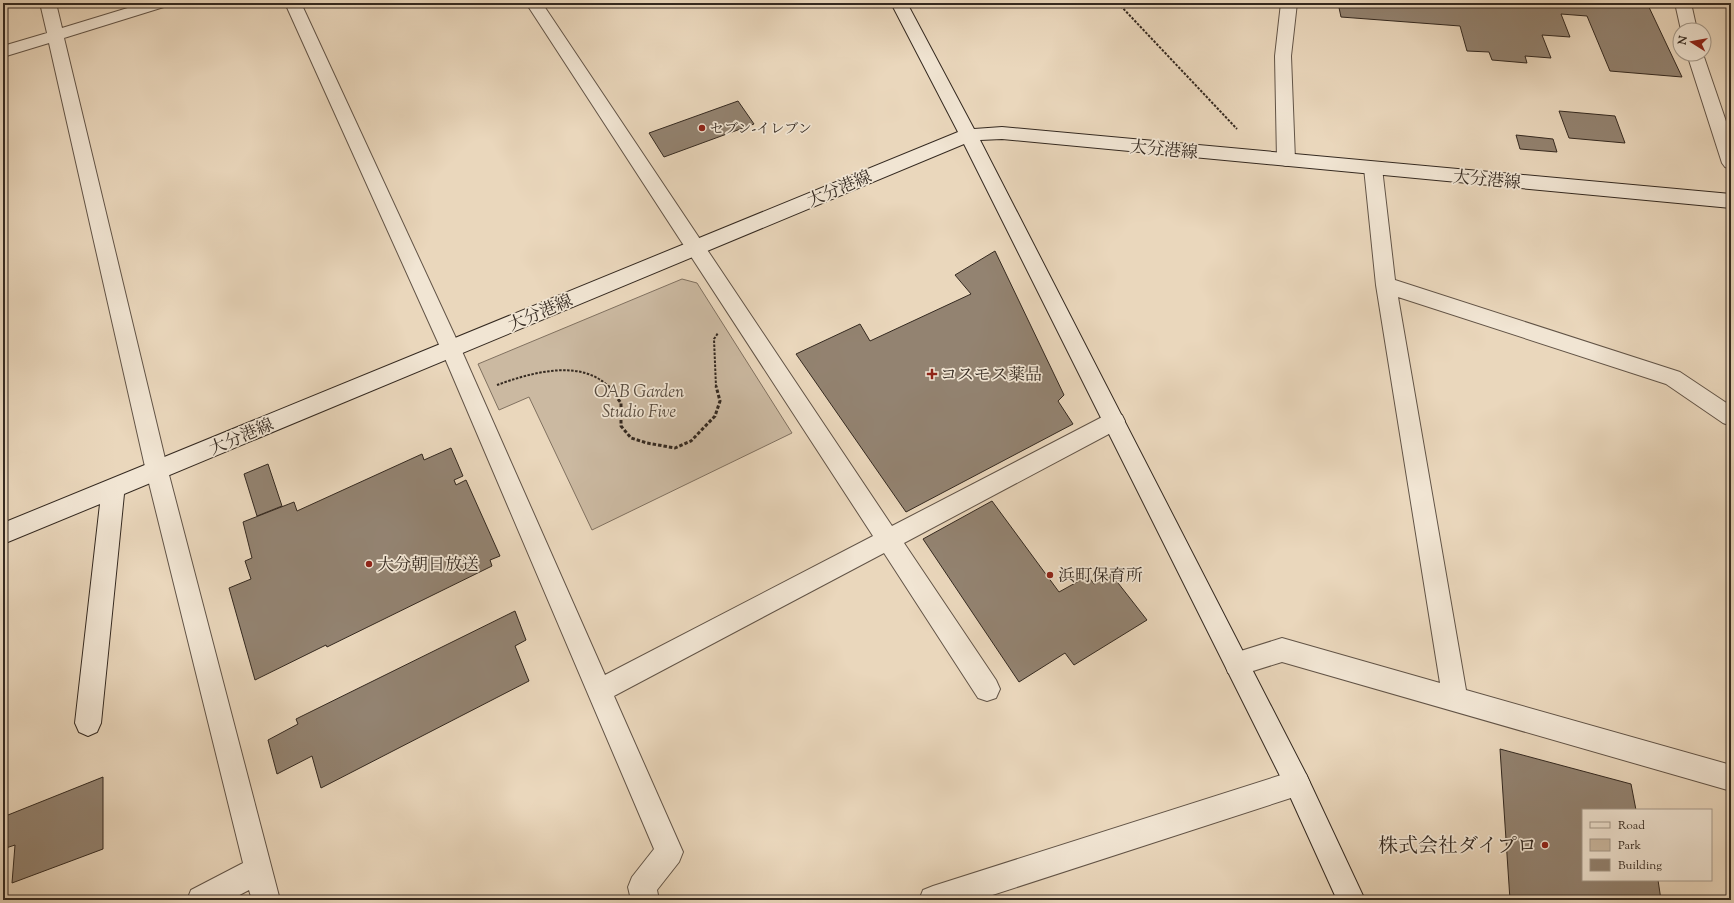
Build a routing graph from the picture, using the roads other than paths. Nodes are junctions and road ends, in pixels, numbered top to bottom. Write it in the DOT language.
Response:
graph roads {
  1 [pos="48,3"];
  2 [pos="162,3"];
  3 [pos="293,3"];
  4 [pos="534,3"];
  5 [pos="899,3"];
  6 [pos="1289,3"];
  7 [pos="1683,3"];
  8 [pos="1687,22"];
  9 [pos="56,36"];
  10 [pos="3,52"];
  11 [pos="1698,62"];
  12 [pos="968,135"];
  13 [pos="1286,160"];
  14 [pos="1731,163"];
  15 [pos="1373,168"];
  16 [pos="1731,201"];
  17 [pos="696,247"];
  18 [pos="1386,285"];
  19 [pos="451,349"];
  20 [pos="1731,417"];
  21 [pos="1114,421"];
  22 [pos="157,471"];
  23 [pos="112,489"];
  24 [pos="3,534"];
  25 [pos="888,540"];
  26 [pos="1237,664"];
  27 [pos="987,689"];
  28 [pos="599,692"];
  29 [pos="1455,700"];
  30 [pos="88,723"];
  31 [pos="1731,778"];
  32 [pos="1297,783"];
  33 [pos="259,870"];
  34 [pos="201,900"];
  35 [pos="266,900"];
  36 [pos="645,900"];
  37 [pos="934,900"];
  38 [pos="1351,900"];
  1 -- 9 [label="street"];
  2 -- 9 [label="street"];
  3 -- 19 [label="street"];
  4 -- 17 [label="street"];
  5 -- 12 [label="street"];
  6 -- 13 [label="street"];
  7 -- 8 [label="street"];
  9 -- 10 [label="street"];
  9 -- 22 [label="street"];
  11 -- 14 [label="street"];
  12 -- 13 [label="street, 大分港線"];
  12 -- 17 [label="street, 大分港線"];
  12 -- 21 [label="street"];
  13 -- 15 [label="street, 大分港線"];
  15 -- 16 [label="street, 大分港線"];
  15 -- 18 [label="street"];
  17 -- 19 [label="street, 大分港線"];
  17 -- 25 [label="street"];
  18 -- 20 [label="street"];
  18 -- 29 [label="street"];
  19 -- 22 [label="street, 大分港線"];
  19 -- 28 [label="street"];
  21 -- 25 [label="street"];
  21 -- 26 [label="street"];
  22 -- 23 [label="street, 大分港線"];
  22 -- 33 [label="street"];
  23 -- 24 [label="street, 大分港線"];
  23 -- 30 [label="street"];
  25 -- 27 [label="street"];
  25 -- 28 [label="street"];
  26 -- 29 [label="street"];
  26 -- 32 [label="street"];
  28 -- 36 [label="street"];
  29 -- 31 [label="street"];
  32 -- 37 [label="street"];
  32 -- 38 [label="street"];
  33 -- 34 [label="street"];
  33 -- 35 [label="street"];
}
